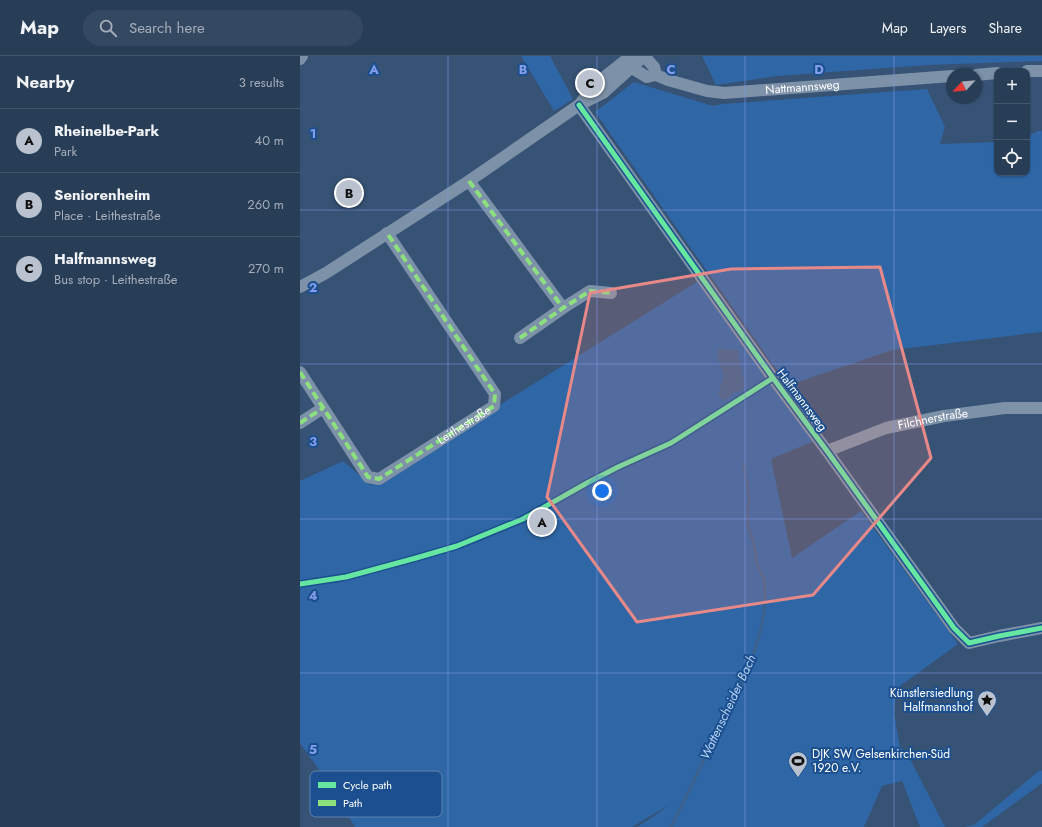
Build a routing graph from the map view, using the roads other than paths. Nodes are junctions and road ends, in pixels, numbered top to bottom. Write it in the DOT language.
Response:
graph roads {
  1 [pos="302,56"];
  2 [pos="641,56"];
  3 [pos="644,56"];
  4 [pos="300,59"];
  5 [pos="631,60"];
  6 [pos="1042,71"];
  7 [pos="1030,72"];
  8 [pos="994,73"];
  9 [pos="982,74"];
  10 [pos="656,75"];
  11 [pos="946,76"];
  12 [pos="579,105"];
  13 [pos="469,180"];
  14 [pos="387,233"];
  15 [pos="300,287"];
  16 [pos="611,293"];
  17 [pos="563,308"];
  18 [pos="520,338"];
  19 [pos="300,372"];
  20 [pos="323,408"];
  21 [pos="1042,408"];
  22 [pos="300,423"];
  23 [pos="827,451"];
  24 [pos="1042,628"];
  1 -- 4 [label="street"];
  2 -- 3 [label="street"];
  3 -- 5 [label="street"];
  3 -- 10 [label="street"];
  5 -- 10 [label="street, Nattmannsweg"];
  5 -- 12 [label="street"];
  6 -- 7 [label="street"];
  8 -- 9 [label="street"];
  10 -- 11 [label="street, Nattmannsweg"];
  12 -- 13 [label="street"];
  12 -- 23 [label="street, Halfmannsweg"];
  13 -- 14 [label="street"];
  13 -- 17 [label="street"];
  14 -- 15 [label="street"];
  14 -- 20 [label="street, Leithestraße"];
  16 -- 17 [label="street"];
  17 -- 18 [label="street"];
  19 -- 20 [label="street, Leithestraße"];
  20 -- 22 [label="street"];
  21 -- 23 [label="street, Filchnerstraße"];
  23 -- 24 [label="street, Halfmannsweg"];
}
